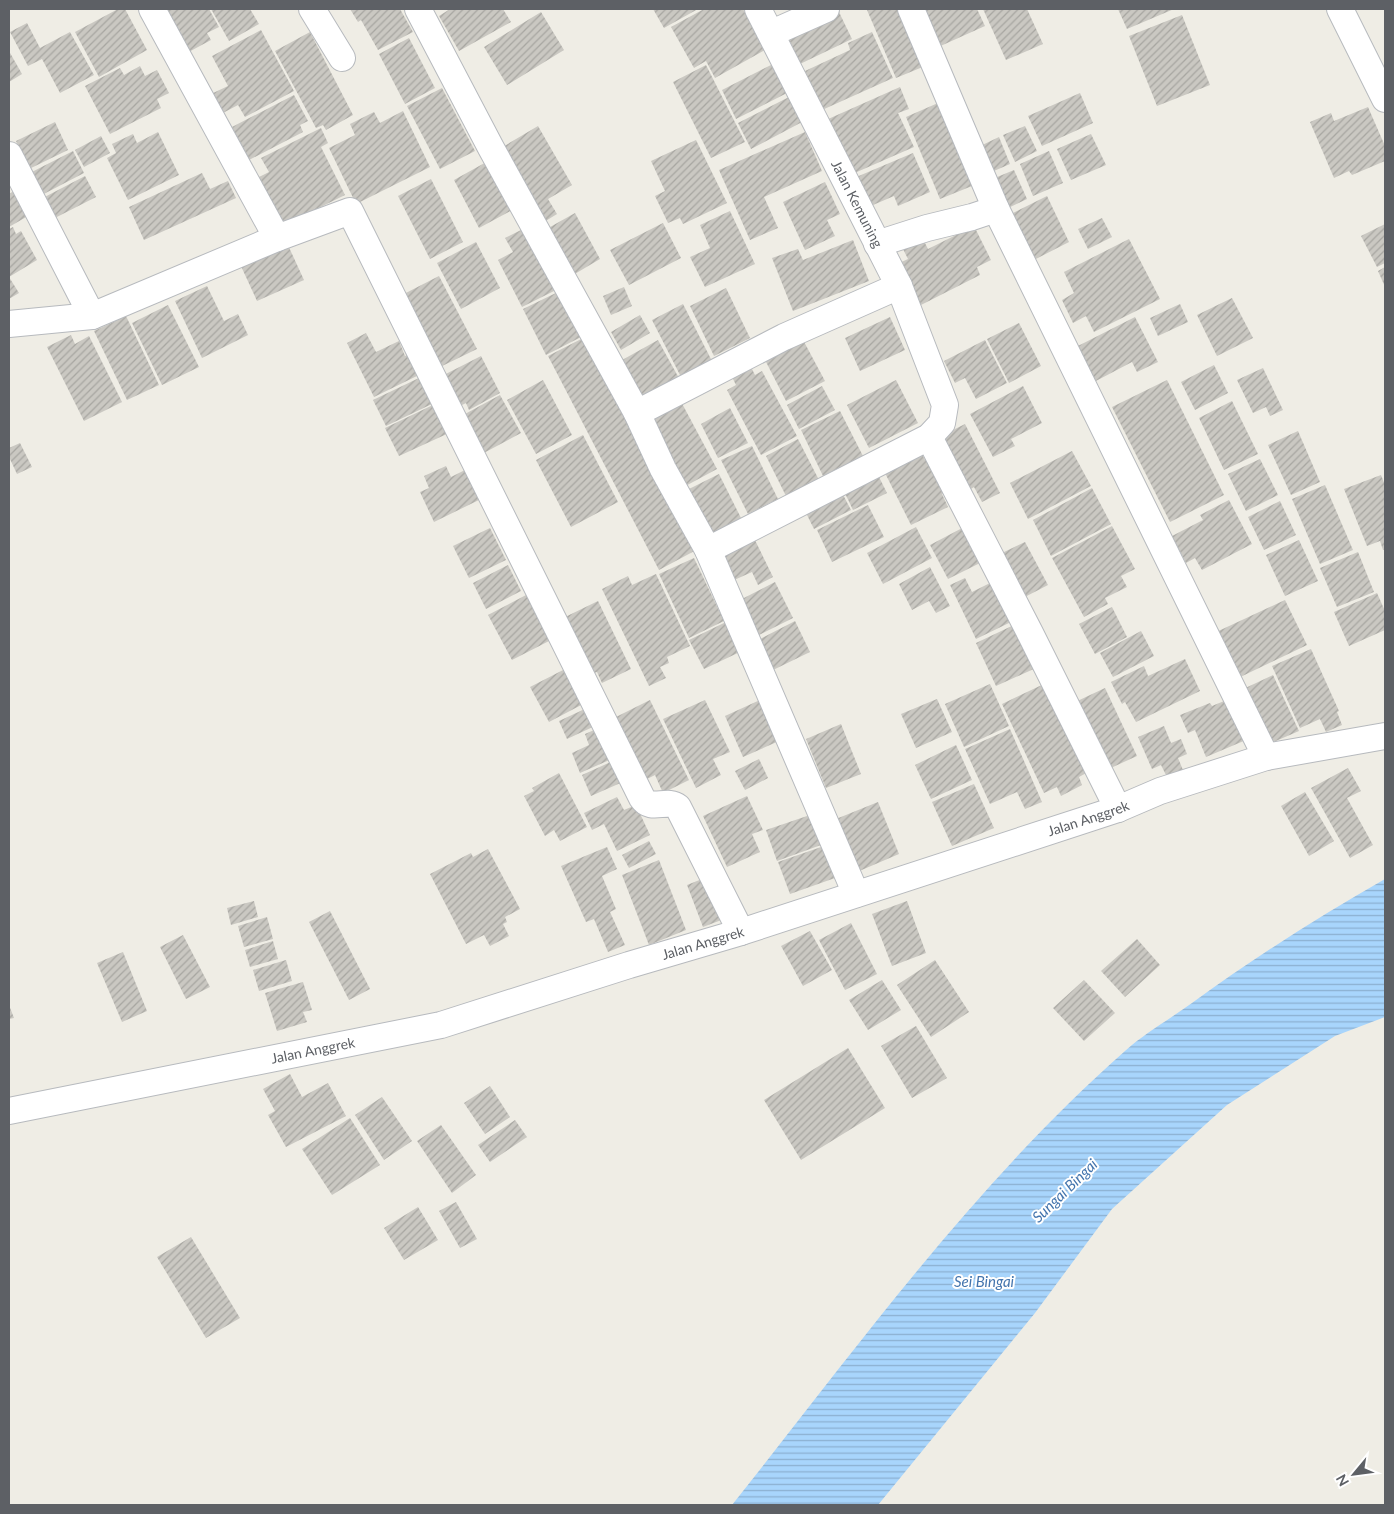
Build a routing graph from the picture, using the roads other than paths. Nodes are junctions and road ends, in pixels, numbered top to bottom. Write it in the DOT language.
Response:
graph roads {
  1 [pos="152,9"];
  2 [pos="312,9"];
  3 [pos="418,9"];
  4 [pos="758,9"];
  5 [pos="826,9"];
  6 [pos="912,9"];
  7 [pos="1340,9"];
  8 [pos="772,33"];
  9 [pos="342,58"];
  10 [pos="1385,99"];
  11 [pos="9,155"];
  12 [pos="996,209"];
  13 [pos="277,238"];
  14 [pos="877,244"];
  15 [pos="899,286"];
  16 [pos="92,316"];
  17 [pos="9,324"];
  18 [pos="637,414"];
  19 [pos="928,437"];
  20 [pos="708,550"];
  21 [pos="1385,736"];
  22 [pos="1266,757"];
  23 [pos="1118,809"];
  24 [pos="856,894"];
  25 [pos="741,932"];
  26 [pos="9,1111"];
  1 -- 13 [label="street"];
  2 -- 9 [label="street"];
  3 -- 18 [label="street"];
  4 -- 8 [label="street, Jalan Kemuning"];
  5 -- 8 [label="street"];
  6 -- 12 [label="street"];
  7 -- 10 [label="street"];
  8 -- 14 [label="street, Jalan Kemuning"];
  11 -- 16 [label="street"];
  12 -- 14 [label="street"];
  12 -- 22 [label="street"];
  13 -- 16 [label="street"];
  13 -- 25 [label="street"];
  14 -- 15 [label="street, Jalan Kemuning"];
  15 -- 18 [label="street"];
  15 -- 19 [label="street, Jalan Kemuning"];
  16 -- 17 [label="street"];
  18 -- 20 [label="street"];
  19 -- 20 [label="street"];
  19 -- 23 [label="street"];
  20 -- 24 [label="street"];
  21 -- 22 [label="street, Jalan Anggrek"];
  22 -- 23 [label="street, Jalan Anggrek"];
  23 -- 24 [label="street, Jalan Anggrek"];
  24 -- 25 [label="street, Jalan Anggrek"];
  25 -- 26 [label="street, Jalan Anggrek"];
}
